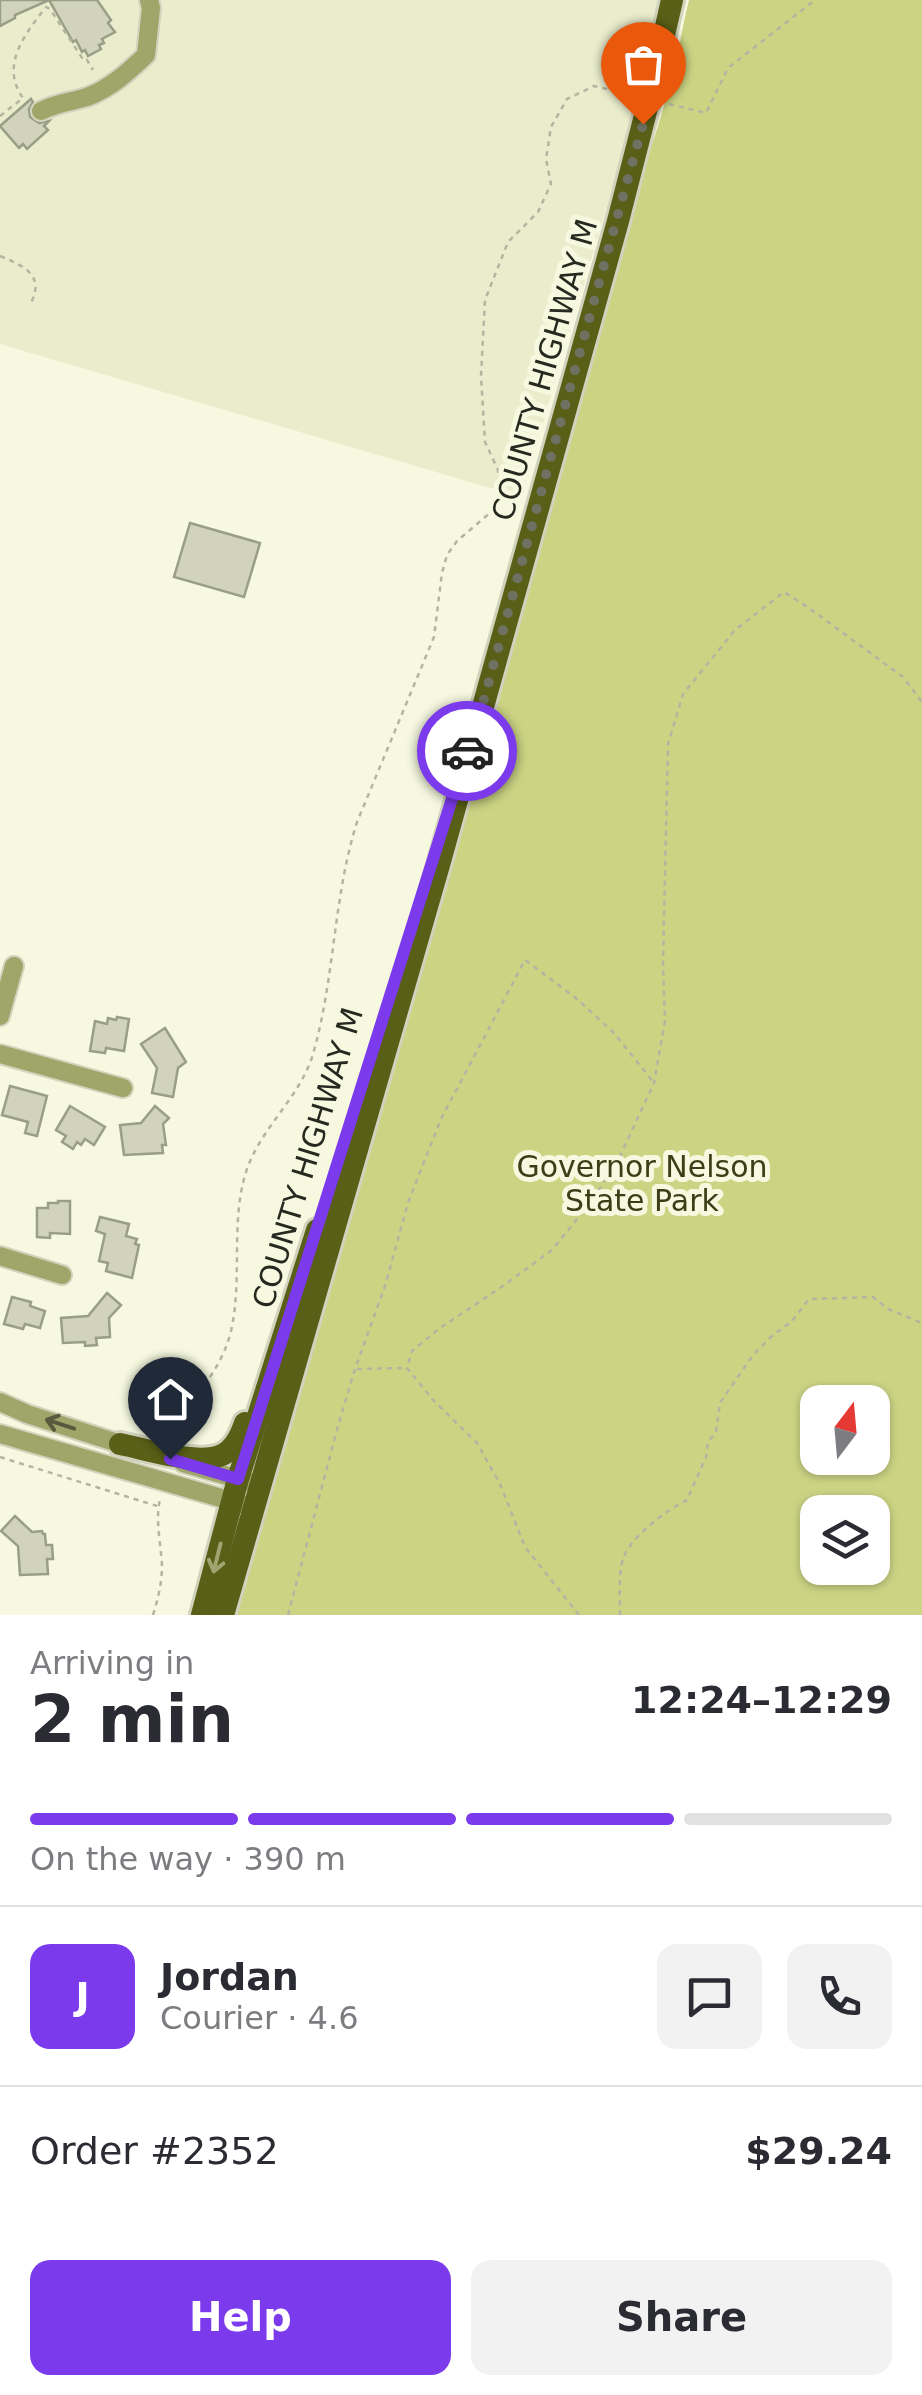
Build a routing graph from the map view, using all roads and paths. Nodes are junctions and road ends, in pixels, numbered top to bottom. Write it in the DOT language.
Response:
graph roads {
  1 [pos="148,0"];
  2 [pos="672,0"];
  3 [pos="682,0"];
  4 [pos="815,0"];
  5 [pos="16,40"];
  6 [pos="93,70"];
  7 [pos="8,85"];
  8 [pos="650,97"];
  9 [pos="41,111"];
  10 [pos="0,116"];
  11 [pos="0,256"];
  12 [pos="30,304"];
  13 [pos="922,702"];
  14 [pos="478,721"];
  15 [pos="14,966"];
  16 [pos="0,1016"];
  17 [pos="0,1054"];
  18 [pos="654,1083"];
  19 [pos="122,1088"];
  20 [pos="315,1238"];
  21 [pos="0,1256"];
  22 [pos="62,1275"];
  23 [pos="922,1323"];
  24 [pos="356,1368"];
  25 [pos="407,1368"];
  26 [pos="0,1402"];
  27 [pos="0,1434"];
  28 [pos="120,1444"];
  29 [pos="172,1454"];
  30 [pos="0,1457"];
  31 [pos="164,1482"];
  32 [pos="246,1493"];
  33 [pos="158,1506"];
  34 [pos="153,1615"];
  35 [pos="202,1615"];
  36 [pos="222,1615"];
  37 [pos="288,1615"];
  38 [pos="579,1615"];
  39 [pos="620,1615"];
  1 -- 9 [label="street"];
  2 -- 8 [label="main road, COUNTY HIGHWAY M"];
  3 -- 8 [label="main road, COUNTY HIGHWAY M"];
  4 -- 8 [label="path"];
  5 -- 6 [label="path"];
  7 -- 10 [label="path"];
  8 -- 14 [label="main road, COUNTY HIGHWAY M"];
  8 -- 29 [label="path"];
  11 -- 12 [label="path"];
  13 -- 18 [label="path"];
  14 -- 20 [label="main road, COUNTY HIGHWAY M"];
  14 -- 32 [label="main road, COUNTY HIGHWAY M"];
  15 -- 16 [label="street"];
  17 -- 19 [label="street"];
  18 -- 24 [label="path"];
  18 -- 25 [label="path"];
  20 -- 29 [label="main road"];
  20 -- 32 [label="main road, COUNTY HIGHWAY M"];
  21 -- 22 [label="street"];
  23 -- 39 [label="path"];
  24 -- 25 [label="path"];
  24 -- 37 [label="path"];
  25 -- 38 [label="path"];
  28 -- 26 [label="street, one-way"];
  27 -- 31 [label="street"];
  28 -- 29 [label="main road"];
  28 -- 32 [label="street"];
  30 -- 33 [label="path"];
  31 -- 32 [label="street"];
  31 -- 33 [label="path"];
  32 -- 35 [label="main road, COUNTY HIGHWAY M, one-way"];
  32 -- 36 [label="main road, COUNTY HIGHWAY M"];
  33 -- 34 [label="path"];
}
